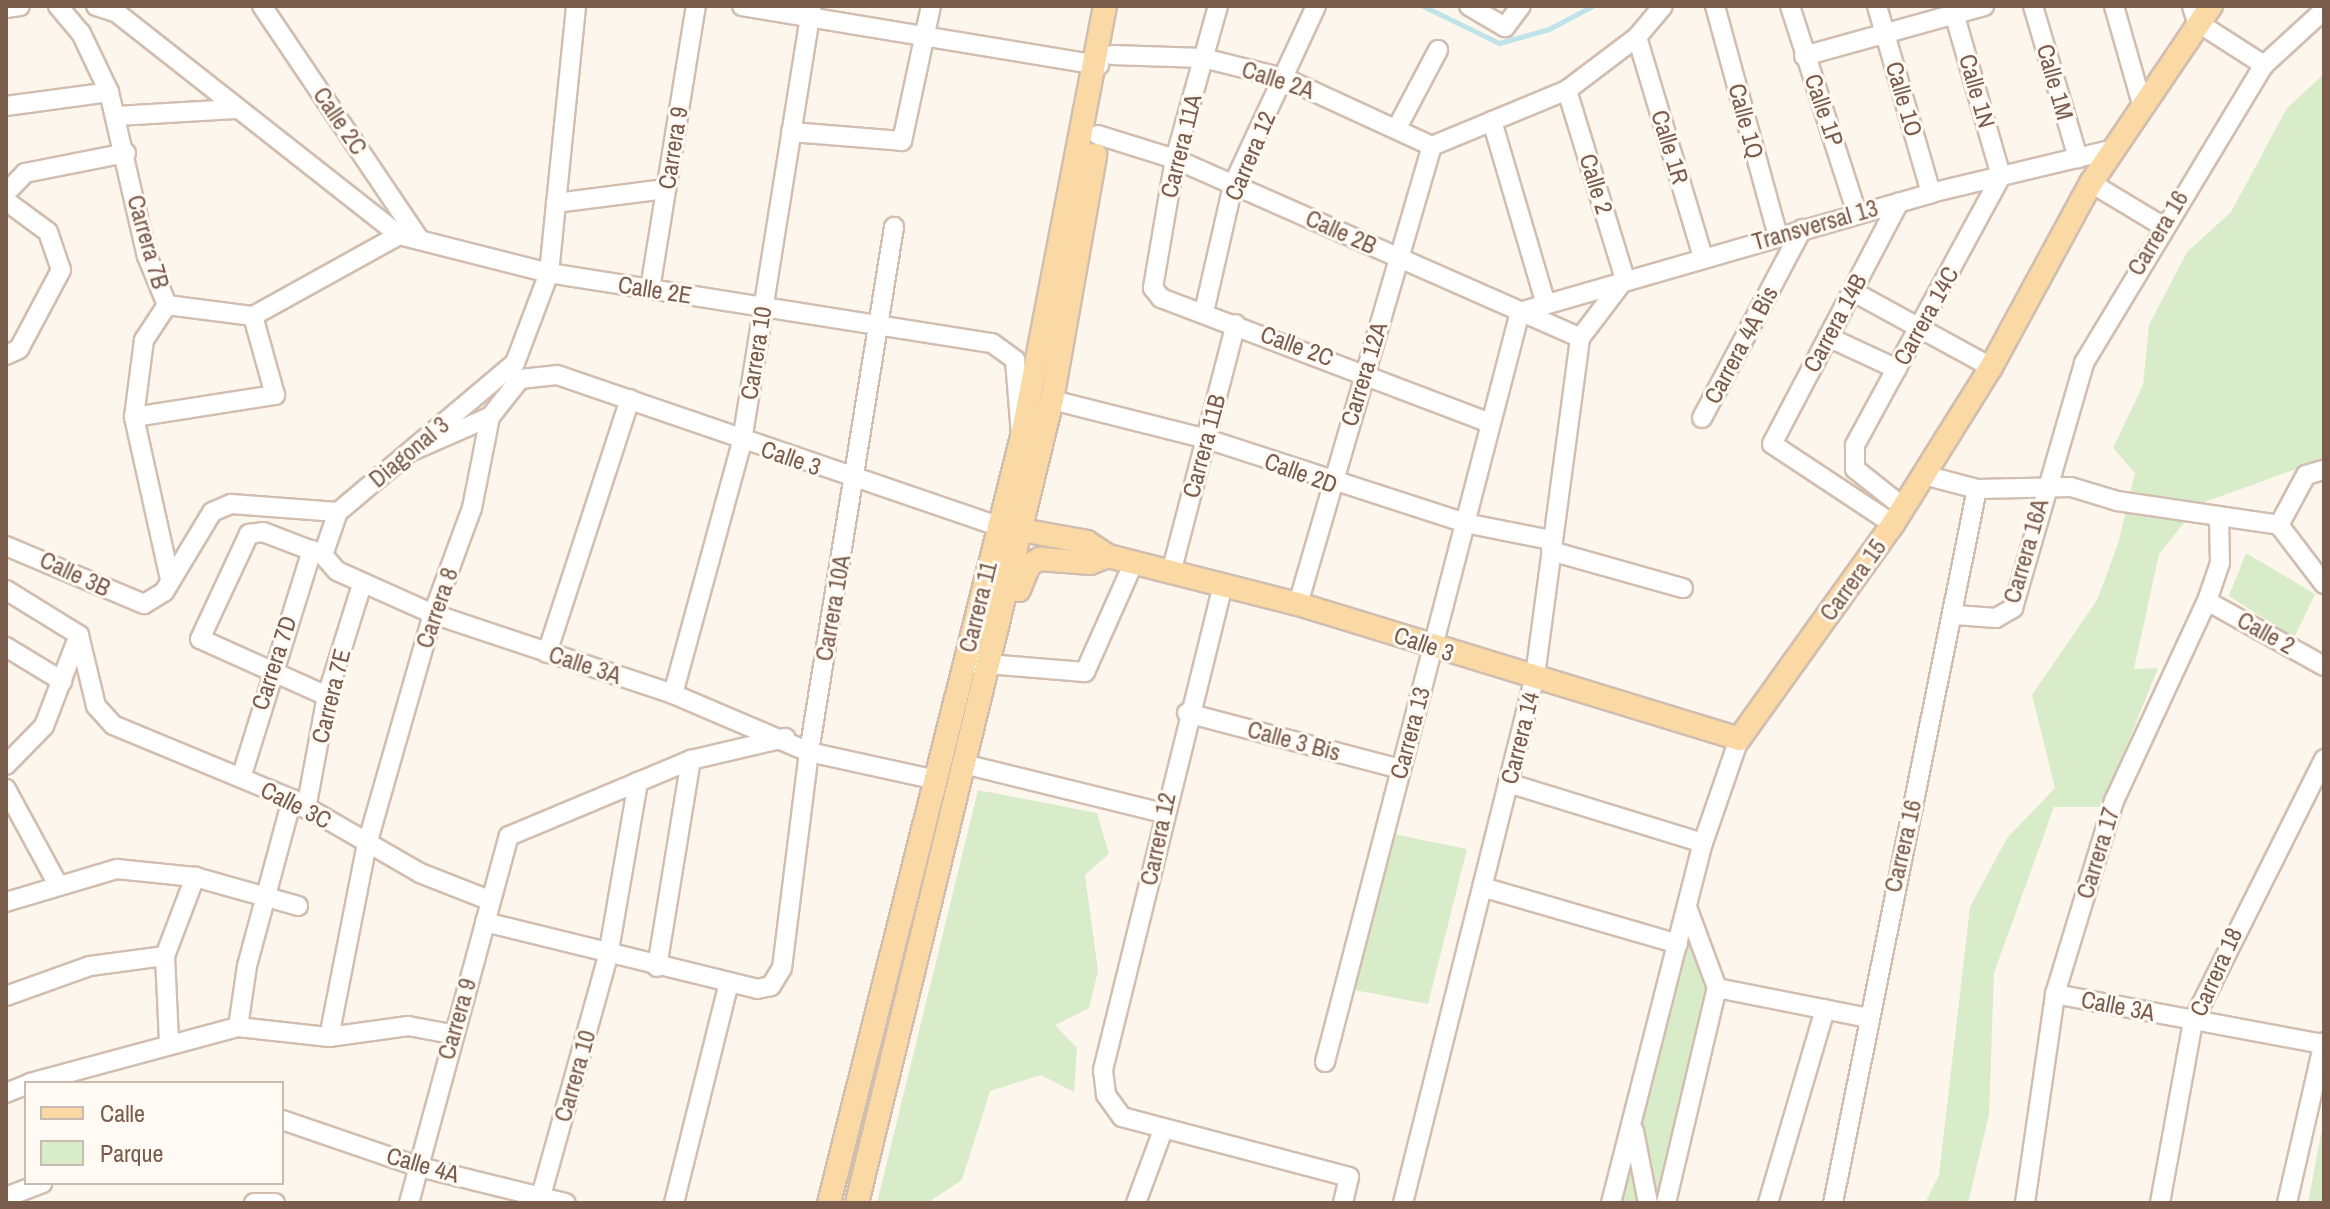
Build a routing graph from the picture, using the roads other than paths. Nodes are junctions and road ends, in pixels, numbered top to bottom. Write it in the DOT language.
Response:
graph roads {
  1 [pos="20,6"];
  2 [pos="58,6"];
  3 [pos="96,6"];
  4 [pos="262,6"];
  5 [pos="576,6"];
  6 [pos="696,6"];
  7 [pos="742,6"];
  8 [pos="931,6"];
  9 [pos="1105,6"];
  10 [pos="1118,6"];
  11 [pos="1218,6"];
  12 [pos="1316,6"];
  13 [pos="1469,6"];
  14 [pos="1521,6"];
  15 [pos="1663,6"];
  16 [pos="1715,6"];
  17 [pos="1790,6"];
  18 [pos="1877,6"];
  19 [pos="1984,6"];
  20 [pos="2033,6"];
  21 [pos="2114,6"];
  22 [pos="6,8"];
  23 [pos="1954,10"];
  24 [pos="2324,10"];
  25 [pos="2200,11"];
  26 [pos="811,12"];
  27 [pos="1885,34"];
  28 [pos="926,37"];
  29 [pos="1637,37"];
  30 [pos="1438,50"];
  31 [pos="1804,56"];
  32 [pos="1203,58"];
  33 [pos="1105,60"];
  34 [pos="2264,65"];
  35 [pos="1284,78"];
  36 [pos="1567,90"];
  37 [pos="109,92"];
  38 [pos="2142,104"];
  39 [pos="6,106"];
  40 [pos="235,109"];
  41 [pos="117,116"];
  42 [pos="1492,121"];
  43 [pos="1398,126"];
  44 [pos="791,132"];
  45 [pos="1098,135"];
  46 [pos="1432,146"];
  47 [pos="2114,149"];
  48 [pos="126,153"];
  49 [pos="2078,158"];
  50 [pos="1175,159"];
  51 [pos="2001,176"];
  52 [pos="2091,183"];
  53 [pos="1233,185"];
  54 [pos="666,189"];
  55 [pos="6,193"];
  56 [pos="1931,193"];
  57 [pos="6,201"];
  58 [pos="1899,202"];
  59 [pos="556,203"];
  60 [pos="1857,214"];
  61 [pos="2161,225"];
  62 [pos="894,227"];
  63 [pos="1802,229"];
  64 [pos="399,235"];
  65 [pos="1778,236"];
  66 [pos="418,237"];
  67 [pos="1703,257"];
  68 [pos="1401,259"];
  69 [pos="549,273"];
  70 [pos="1625,279"];
  71 [pos="1153,288"];
  72 [pos="650,289"];
  73 [pos="1852,291"];
  74 [pos="1545,301"];
  75 [pos="167,305"];
  76 [pos="763,307"];
  77 [pos="1204,312"];
  78 [pos="1520,312"];
  79 [pos="253,316"];
  80 [pos="1236,324"];
  81 [pos="880,326"];
  82 [pos="1920,330"];
  83 [pos="1828,337"];
  84 [pos="1580,338"];
  85 [pos="6,355"];
  86 [pos="1991,367"];
  87 [pos="1362,369"];
  88 [pos="1897,369"];
  89 [pos="518,371"];
  90 [pos="630,399"];
  91 [pos="1052,400"];
  92 [pos="134,417"];
  93 [pos="490,417"];
  94 [pos="1702,418"];
  95 [pos="1488,422"];
  96 [pos="1207,439"];
  97 [pos="1032,440"];
  98 [pos="742,441"];
  99 [pos="405,452"];
  100 [pos="2324,470"];
  101 [pos="1924,475"];
  102 [pos="855,480"];
  103 [pos="1333,485"];
  104 [pos="2044,487"];
  105 [pos="1977,489"];
  106 [pos="338,512"];
  107 [pos="1898,516"];
  108 [pos="2219,519"];
  109 [pos="1465,523"];
  110 [pos="2279,525"];
  111 [pos="999,526"];
  112 [pos="1022,532"];
  113 [pos="1551,545"];
  114 [pos="6,546"];
  115 [pos="318,552"];
  116 [pos="1108,556"];
  117 [pos="1134,562"];
  118 [pos="1172,569"];
  119 [pos="170,579"];
  120 [pos="362,584"];
  121 [pos="2324,584"];
  122 [pos="1223,585"];
  123 [pos="1683,588"];
  124 [pos="6,590"];
  125 [pos="2207,601"];
  126 [pos="1298,604"];
  127 [pos="1004,605"];
  128 [pos="433,614"];
  129 [pos="1956,615"];
  130 [pos="79,635"];
  131 [pos="6,647"];
  132 [pos="1432,650"];
  133 [pos="547,653"];
  134 [pos="965,660"];
  135 [pos="989,666"];
  136 [pos="2324,666"];
  137 [pos="268,675"];
  138 [pos="1535,676"];
  139 [pos="62,681"];
  140 [pos="673,694"];
  141 [pos="327,696"];
  142 [pos="1187,713"];
  143 [pos="785,738"];
  144 [pos="1739,739"];
  145 [pos="809,752"];
  146 [pos="2324,759"];
  147 [pos="691,760"];
  148 [pos="964,764"];
  149 [pos="6,765"];
  150 [pos="1401,769"];
  151 [pos="241,778"];
  152 [pos="932,779"];
  153 [pos="638,782"];
  154 [pos="1508,783"];
  155 [pos="6,789"];
  156 [pos="299,804"];
  157 [pos="1163,813"];
  158 [pos="1703,843"];
  159 [pos="367,844"];
  160 [pos="195,877"];
  161 [pos="57,883"];
  162 [pos="1482,887"];
  163 [pos="265,894"];
  164 [pos="489,900"];
  165 [pos="6,902"];
  166 [pos="298,906"];
  167 [pos="1687,907"];
  168 [pos="485,922"];
  169 [pos="1678,944"];
  170 [pos="165,956"];
  171 [pos="608,956"];
  172 [pos="657,967"];
  173 [pos="729,983"];
  174 [pos="1717,988"];
  175 [pos="2055,994"];
  176 [pos="6,996"];
  177 [pos="1825,1009"];
  178 [pos="1864,1017"];
  179 [pos="2193,1021"];
  180 [pos="238,1027"];
  181 [pos="451,1034"];
  182 [pos="329,1037"];
  183 [pos="169,1041"];
  184 [pos="2323,1043"];
  185 [pos="1325,1062"];
  186 [pos="38,1081"];
  187 [pos="284,1121"];
  188 [pos="1633,1125"];
  189 [pos="1163,1130"];
  190 [pos="419,1167"];
  191 [pos="37,1185"];
  192 [pos="8,1196"];
  193 [pos="541,1196"];
  194 [pos="254,1203"];
  195 [pos="275,1203"];
  196 [pos="409,1203"];
  197 [pos="566,1203"];
  198 [pos="674,1203"];
  199 [pos="829,1203"];
  200 [pos="857,1203"];
  201 [pos="1136,1203"];
  202 [pos="1343,1203"];
  203 [pos="1403,1203"];
  204 [pos="1611,1203"];
  205 [pos="1648,1203"];
  206 [pos="1666,1203"];
  207 [pos="1768,1203"];
  208 [pos="1833,1203"];
  209 [pos="2025,1203"];
  210 [pos="2160,1203"];
  211 [pos="2287,1203"];
  1 -- 22 [label="street"];
  2 -- 37 [label="street, Carrera 7B"];
  3 -- 40 [label="street"];
  4 -- 66 [label="street, Calle 2C"];
  5 -- 59 [label="street, Carrera 8"];
  6 -- 54 [label="street, Carrera 9"];
  7 -- 26 [label="street"];
  8 -- 28 [label="street"];
  9 -- 33 [label="main road, Carrera 11"];
  10 -- 33 [label="main road, Carrera 11"];
  11 -- 32 [label="street, Carrera 11A"];
  12 -- 35 [label="street, Carrera 12"];
  13 -- 14 [label="street"];
  15 -- 29 [label="street"];
  16 -- 65 [label="street, Calle 1Q"];
  17 -- 31 [label="street, Calle 1P"];
  18 -- 27 [label="street, Calle 1O"];
  19 -- 23 [label="street"];
  20 -- 49 [label="street, Calle 1M"];
  21 -- 38 [label="street"];
  23 -- 27 [label="street"];
  23 -- 51 [label="street, Calle 1N"];
  24 -- 34 [label="street, Carrera 16"];
  25 -- 34 [label="street"];
  25 -- 38 [label="main road, Carrera 15"];
  26 -- 28 [label="street"];
  26 -- 44 [label="street, Carrera 10"];
  27 -- 31 [label="street"];
  27 -- 56 [label="street, Calle 1O"];
  28 -- 33 [label="street"];
  28 -- 44 [label="street"];
  29 -- 36 [label="street"];
  29 -- 67 [label="street, Calle 1R"];
  30 -- 43 [label="street"];
  31 -- 60 [label="street, Calle 1P"];
  32 -- 33 [label="street, Calle 2A"];
  32 -- 35 [label="street, Calle 2A"];
  32 -- 50 [label="street, Carrera 11A"];
  33 -- 45 [label="main road, Carrera 11"];
  33 -- 97 [label="main road, Carrera 11"];
  34 -- 61 [label="street, Carrera 16"];
  35 -- 43 [label="street, Calle 2A"];
  35 -- 53 [label="street, Carrera 12"];
  36 -- 42 [label="street"];
  36 -- 70 [label="street, Calle 2"];
  37 -- 39 [label="street"];
  37 -- 41 [label="street, Carrera 7B"];
  38 -- 47 [label="main road, Carrera 15"];
  40 -- 41 [label="street"];
  40 -- 64 [label="street"];
  41 -- 48 [label="street, Carrera 7B"];
  42 -- 46 [label="street"];
  42 -- 74 [label="street"];
  43 -- 46 [label="street, Calle 2A"];
  44 -- 76 [label="street, Carrera 10"];
  45 -- 50 [label="street, Calle 2B"];
  45 -- 91 [label="main road, Carrera 11"];
  46 -- 68 [label="street, Carrera 12A"];
  47 -- 49 [label="street, Transversal 13"];
  47 -- 52 [label="main road, Carrera 15"];
  48 -- 55 [label="street"];
  48 -- 75 [label="street, Carrera 7B"];
  49 -- 51 [label="street, Transversal 13"];
  50 -- 53 [label="street, Calle 2B"];
  50 -- 71 [label="street, Carrera 11A"];
  51 -- 56 [label="street, Transversal 13"];
  51 -- 82 [label="street, Carrera 14C"];
  52 -- 61 [label="street"];
  52 -- 86 [label="main road, Carrera 15"];
  53 -- 68 [label="street, Calle 2B"];
  53 -- 77 [label="street, Carrera 12"];
  54 -- 59 [label="street"];
  54 -- 72 [label="street, Carrera 9"];
  56 -- 58 [label="street, Transversal 13"];
  57 -- 85 [label="street"];
  58 -- 60 [label="street, Transversal 13"];
  58 -- 73 [label="street, Carrera 14B"];
  59 -- 69 [label="street, Carrera 8"];
  60 -- 63 [label="street, Transversal 13"];
  61 -- 104 [label="street, Carrera 16"];
  62 -- 81 [label="street, Carrera 10A"];
  63 -- 65 [label="street, Transversal 13"];
  63 -- 94 [label="street, Carrera 4A Bis"];
  64 -- 66 [label="street, Calle 2E"];
  64 -- 79 [label="street"];
  65 -- 67 [label="street, Transversal 13"];
  66 -- 69 [label="street, Calle 2E"];
  67 -- 70 [label="street, Transversal 13"];
  68 -- 78 [label="street, Calle 2B"];
  68 -- 87 [label="street, Carrera 12A"];
  69 -- 72 [label="street, Calle 2E"];
  69 -- 89 [label="street, Carrera 8"];
  70 -- 74 [label="street, Transversal 13"];
  70 -- 84 [label="street, Carrera 14"];
  71 -- 77 [label="street, Calle 2C"];
  72 -- 76 [label="street, Calle 2E"];
  73 -- 82 [label="street"];
  73 -- 83 [label="street, Carrera 14B"];
  74 -- 78 [label="street, Transversal 13"];
  75 -- 79 [label="street"];
  75 -- 92 [label="street, Carrera 7B"];
  76 -- 81 [label="street, Calle 2E"];
  76 -- 98 [label="street, Carrera 10"];
  77 -- 80 [label="street, Calle 2C"];
  78 -- 84 [label="street, Calle 2B"];
  78 -- 95 [label="street, Carrera 13"];
  79 -- 92 [label="street"];
  80 -- 87 [label="street, Calle 2C"];
  80 -- 96 [label="street, Carrera 11B"];
  81 -- 97 [label="street, Calle 2E"];
  81 -- 102 [label="street, Carrera 10A"];
  82 -- 86 [label="street"];
  82 -- 88 [label="street, Carrera 14C"];
  83 -- 88 [label="street"];
  83 -- 107 [label="street, Carrera 14B"];
  84 -- 113 [label="street, Carrera 14"];
  86 -- 101 [label="main road, Carrera 15"];
  87 -- 95 [label="street, Calle 2C"];
  87 -- 103 [label="street, Carrera 12A"];
  88 -- 107 [label="street, Carrera 14C"];
  89 -- 90 [label="street, Calle 3"];
  89 -- 93 [label="street, Carrera 8"];
  89 -- 99 [label="street, Diagonal 3"];
  90 -- 98 [label="street, Calle 3"];
  90 -- 133 [label="street"];
  91 -- 96 [label="street, Calle 2D"];
  91 -- 97 [label="main road, Carrera 11"];
  92 -- 119 [label="street, Carrera 7B"];
  93 -- 99 [label="street"];
  93 -- 128 [label="street, Carrera 8"];
  95 -- 109 [label="street, Carrera 13"];
  96 -- 103 [label="street, Calle 2D"];
  96 -- 118 [label="street, Carrera 11B"];
  97 -- 111 [label="main road, Carrera 11"];
  97 -- 112 [label="main road, Carrera 11"];
  98 -- 102 [label="street, Calle 3"];
  98 -- 140 [label="street, Carrera 10"];
  99 -- 106 [label="street, Diagonal 3"];
  100 -- 110 [label="street"];
  101 -- 105 [label="street"];
  101 -- 107 [label="main road, Carrera 15"];
  102 -- 111 [label="street, Calle 3"];
  102 -- 145 [label="street, Carrera 10A"];
  103 -- 109 [label="street, Calle 2D"];
  103 -- 126 [label="street, Carrera 12A"];
  104 -- 105 [label="street"];
  104 -- 108 [label="street"];
  104 -- 129 [label="street, Carrera 16A"];
  105 -- 129 [label="street, Carrera 16"];
  106 -- 115 [label="street, Diagonal 3"];
  106 -- 119 [label="street"];
  107 -- 144 [label="main road, Carrera 15"];
  108 -- 110 [label="street"];
  108 -- 125 [label="street, Carrera 17"];
  109 -- 113 [label="street, Calle 2D"];
  109 -- 132 [label="street, Carrera 13"];
  110 -- 121 [label="street"];
  111 -- 112 [label="main road, Calle 3"];
  111 -- 134 [label="main road, Carrera 11"];
  112 -- 116 [label="main road, Calle 3"];
  112 -- 127 [label="main road, Carrera 11"];
  113 -- 123 [label="street, Calle 2D"];
  113 -- 138 [label="street, Carrera 14"];
  114 -- 119 [label="street, Calle 3B"];
  115 -- 120 [label="street, Calle 3A"];
  115 -- 137 [label="street, Carrera 7D"];
  115 -- 137 [label="street, Calle 3A"];
  116 -- 117 [label="main road, Calle 3"];
  116 -- 127 [label="main road, Calle 3"];
  117 -- 118 [label="main road, Calle 3"];
  117 -- 135 [label="street"];
  118 -- 122 [label="main road, Calle 3"];
  120 -- 128 [label="street, Calle 3A"];
  120 -- 141 [label="street, Carrera 7E"];
  122 -- 126 [label="main road, Calle 3"];
  122 -- 142 [label="street, Carrera 12"];
  124 -- 130 [label="street"];
  125 -- 136 [label="street, Calle 2"];
  125 -- 175 [label="street, Carrera 17"];
  126 -- 132 [label="main road, Calle 3"];
  127 -- 135 [label="main road, Carrera 11"];
  128 -- 133 [label="street, Calle 3A"];
  128 -- 159 [label="street, Carrera 8"];
  129 -- 178 [label="street, Carrera 16"];
  130 -- 139 [label="street"];
  130 -- 151 [label="street, Calle 3C"];
  131 -- 139 [label="street"];
  132 -- 138 [label="main road, Calle 3"];
  132 -- 150 [label="street, Carrera 13"];
  133 -- 140 [label="street, Calle 3A"];
  134 -- 135 [label="street"];
  134 -- 152 [label="main road, Carrera 11"];
  135 -- 148 [label="main road, Carrera 11"];
  137 -- 141 [label="street"];
  137 -- 151 [label="street, Carrera 7D"];
  138 -- 144 [label="main road, Calle 3"];
  138 -- 154 [label="street, Carrera 14"];
  139 -- 149 [label="street"];
  140 -- 143 [label="street, Calle 3A"];
  141 -- 156 [label="street, Carrera 7E"];
  142 -- 150 [label="street, Calle 3 Bis"];
  142 -- 157 [label="street, Carrera 12"];
  143 -- 145 [label="street, Calle 3A"];
  143 -- 147 [label="street"];
  144 -- 158 [label="street, Carrera 15"];
  145 -- 152 [label="street, Calle 3A"];
  145 -- 173 [label="street, Carrera 10A"];
  146 -- 179 [label="street, Carrera 18"];
  147 -- 153 [label="street"];
  147 -- 172 [label="street"];
  148 -- 157 [label="street"];
  148 -- 200 [label="main road, Carrera 11"];
  150 -- 185 [label="street, Carrera 13"];
  151 -- 156 [label="street, Calle 3C"];
  152 -- 199 [label="main road, Carrera 11"];
  153 -- 164 [label="street, Carrera 9"];
  153 -- 171 [label="street, Carrera 10"];
  154 -- 158 [label="street"];
  154 -- 162 [label="street, Carrera 14"];
  155 -- 161 [label="street"];
  156 -- 159 [label="street, Calle 3C"];
  156 -- 163 [label="street, Carrera 7E"];
  157 -- 189 [label="street, Carrera 12"];
  158 -- 167 [label="street, Carrera 15"];
  159 -- 164 [label="street, Calle 3C"];
  159 -- 182 [label="street, Carrera 8"];
  160 -- 161 [label="street"];
  160 -- 163 [label="street"];
  160 -- 170 [label="street"];
  161 -- 165 [label="street"];
  162 -- 169 [label="street"];
  162 -- 203 [label="street, Carrera 14"];
  163 -- 166 [label="street"];
  163 -- 180 [label="street, Carrera 7E"];
  164 -- 168 [label="street, Carrera 9"];
  167 -- 169 [label="street, Carrera 15"];
  167 -- 174 [label="street"];
  168 -- 171 [label="street"];
  168 -- 181 [label="street, Carrera 9"];
  169 -- 188 [label="street, Carrera 15"];
  170 -- 176 [label="street"];
  170 -- 183 [label="street"];
  171 -- 172 [label="street"];
  171 -- 193 [label="street, Carrera 10"];
  172 -- 173 [label="street"];
  173 -- 198 [label="street"];
  174 -- 177 [label="street"];
  174 -- 206 [label="street"];
  175 -- 179 [label="street, Calle 3A"];
  175 -- 209 [label="street, Carrera 17"];
  177 -- 178 [label="street"];
  177 -- 207 [label="street"];
  178 -- 208 [label="street, Carrera 16"];
  179 -- 184 [label="street, Calle 3A"];
  179 -- 210 [label="street, Carrera 18"];
  180 -- 182 [label="street"];
  180 -- 183 [label="street"];
  181 -- 182 [label="street"];
  181 -- 190 [label="street, Carrera 9"];
  183 -- 186 [label="street"];
  184 -- 211 [label="street"];
  187 -- 190 [label="street, Calle 4A"];
  188 -- 204 [label="street, Carrera 15"];
  188 -- 205 [label="street"];
  189 -- 201 [label="street"];
  189 -- 202 [label="street"];
  190 -- 193 [label="street, Calle 4A"];
  190 -- 196 [label="street, Carrera 9"];
  191 -- 192 [label="street"];
  193 -- 197 [label="street, Calle 4A"];
  194 -- 195 [label="street"];
}
